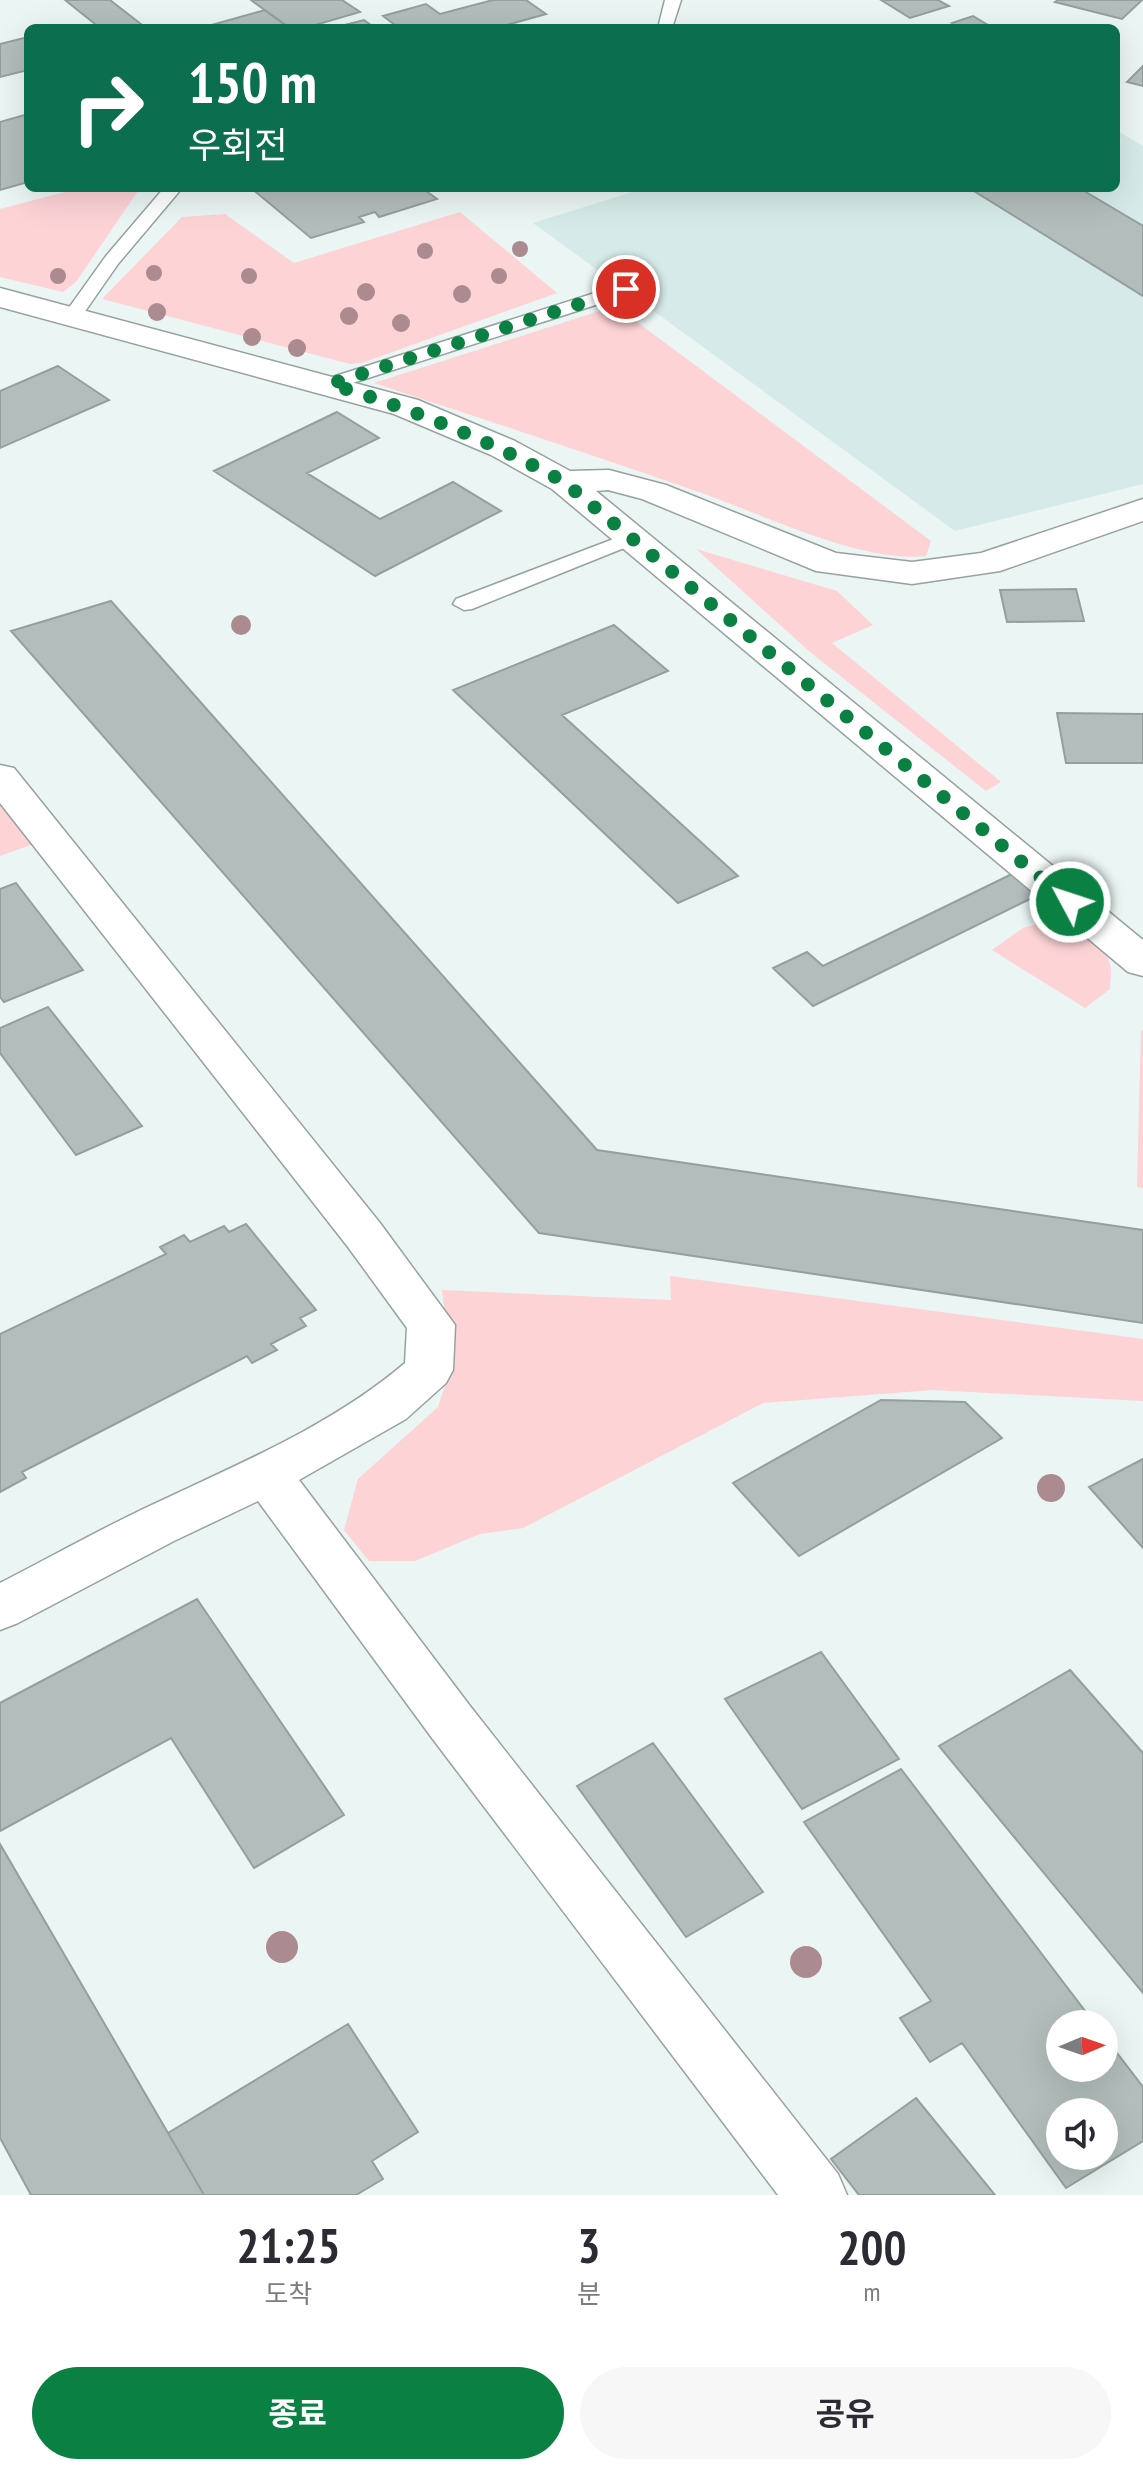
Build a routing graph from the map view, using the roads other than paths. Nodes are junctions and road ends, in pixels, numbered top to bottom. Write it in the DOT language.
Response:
graph roads {
  1 [pos="673,0"];
  2 [pos="666,24"];
  3 [pos="170,192"];
  4 [pos="626,289"];
  5 [pos="0,297"];
  6 [pos="72,316"];
  7 [pos="330,384"];
  8 [pos="564,482"];
  9 [pos="1143,509"];
  10 [pos="632,538"];
  11 [pos="464,604"];
  12 [pos="0,777"];
  13 [pos="1143,962"];
  14 [pos="266,1474"];
  15 [pos="0,1608"];
  16 [pos="816,2195"];
  1 -- 2 [label="lane"];
  3 -- 6 [label="lane"];
  4 -- 7 [label="lane"];
  5 -- 6 [label="street"];
  6 -- 7 [label="street"];
  7 -- 8 [label="street"];
  8 -- 9 [label="street"];
  8 -- 10 [label="street"];
  10 -- 11 [label="lane"];
  10 -- 13 [label="street"];
  12 -- 14 [label="street"];
  14 -- 15 [label="street"];
  14 -- 16 [label="street"];
}
